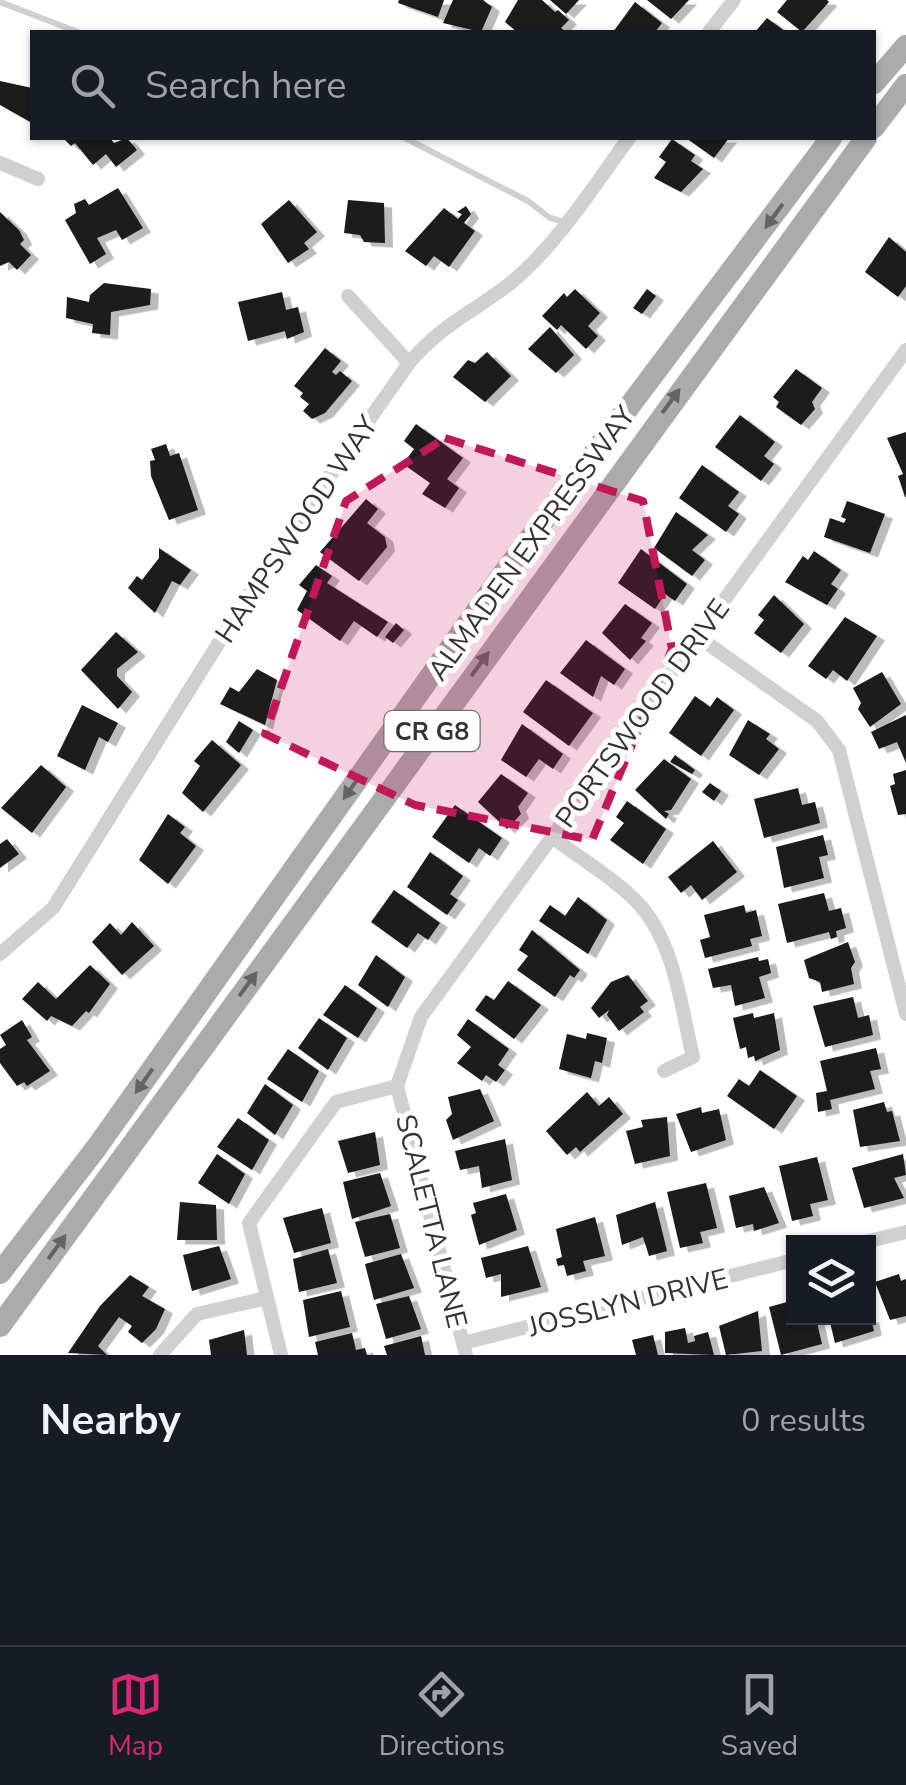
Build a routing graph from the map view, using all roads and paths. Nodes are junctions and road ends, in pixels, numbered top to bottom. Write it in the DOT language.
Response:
graph roads {
  1 [pos="734,0"];
  2 [pos="0,2"];
  3 [pos="73,30"];
  4 [pos="711,30"];
  5 [pos="906,46"];
  6 [pos="876,81"];
  7 [pos="906,85"];
  8 [pos="876,125"];
  9 [pos="409,140"];
  10 [pos="628,140"];
  11 [pos="829,140"];
  12 [pos="865,140"];
  13 [pos="0,162"];
  14 [pos="38,179"];
  15 [pos="567,222"];
  16 [pos="348,296"];
  17 [pos="906,350"];
  18 [pos="409,362"];
  19 [pos="697,636"];
  20 [pos="552,837"];
  21 [pos="0,954"];
  22 [pos="906,1014"];
  23 [pos="664,1072"];
  24 [pos="397,1086"];
  25 [pos="906,1232"];
  26 [pos="876,1240"];
  27 [pos="786,1262"];
  28 [pos="0,1272"];
  29 [pos="266,1298"];
  30 [pos="0,1326"];
  31 [pos="465,1349"];
  32 [pos="160,1355"];
  33 [pos="281,1355"];
  1 -- 4 [label="street"];
  2 -- 3 [label="lane"];
  5 -- 6 [label="main road"];
  7 -- 8 [label="main road"];
  9 -- 15 [label="lane"];
  10 -- 15 [label="street, HAMPSWOOD WAY"];
  11 -- 28 [label="main road, ALMADEN EXPRESSWAY / CR G8, one-way"];
  30 -- 12 [label="main road, ALMADEN EXPRESSWAY / CR G8, one-way"];
  13 -- 14 [label="street"];
  15 -- 18 [label="street, HAMPSWOOD WAY"];
  16 -- 18 [label="street"];
  17 -- 19 [label="street, PORTSWOOD DRIVE"];
  18 -- 21 [label="street, HAMPSWOOD WAY"];
  19 -- 20 [label="street, PORTSWOOD DRIVE"];
  19 -- 22 [label="street"];
  20 -- 23 [label="street"];
  20 -- 24 [label="street, PORTSWOOD DRIVE"];
  24 -- 29 [label="street"];
  24 -- 31 [label="street, SCALETTA LANE"];
  25 -- 26 [label="street"];
  27 -- 31 [label="street, JOSSLYN DRIVE"];
  29 -- 32 [label="street"];
  29 -- 33 [label="street"];
}
